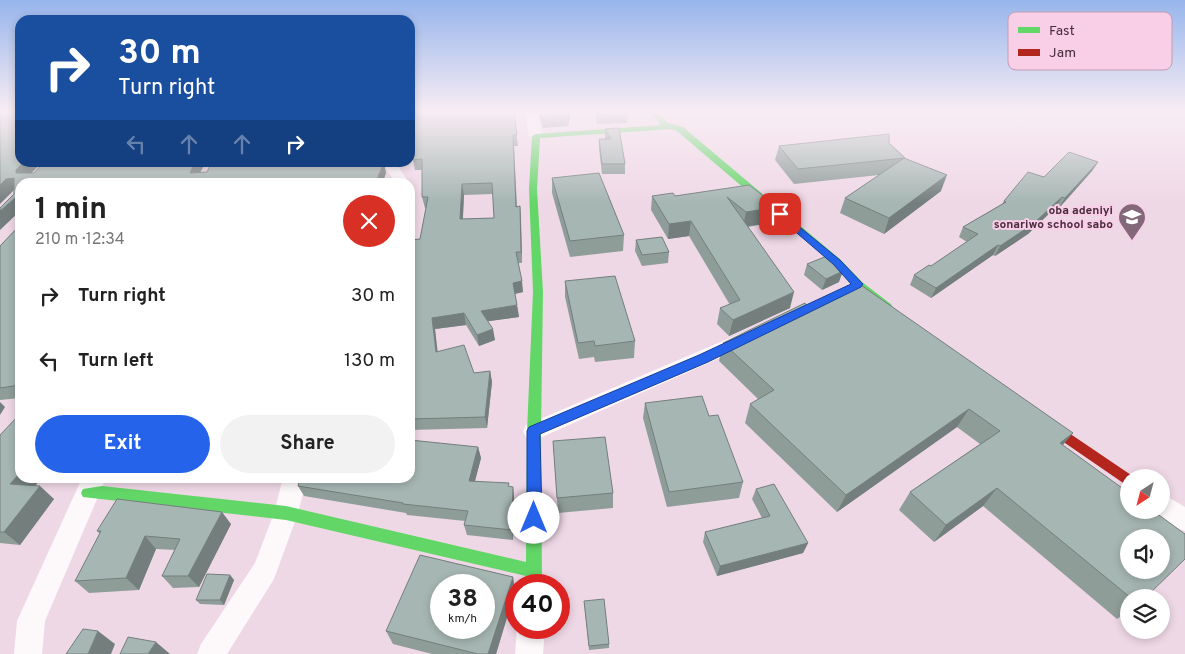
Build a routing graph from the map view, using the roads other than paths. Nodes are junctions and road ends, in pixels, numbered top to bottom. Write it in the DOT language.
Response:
graph roads {
  1 [pos="536,142"];
  2 [pos="695,142"];
  3 [pos="392,167"];
  4 [pos="399,178"];
  5 [pos="898,314"];
  6 [pos="764,330"];
  7 [pos="1026,407"];
  8 [pos="534,431"];
  9 [pos="1120,475"];
  10 [pos="294,483"];
  11 [pos="91,485"];
  12 [pos="1170,510"];
  13 [pos="286,513"];
  14 [pos="1185,520"];
  15 [pos="535,571"];
  16 [pos="535,574"];
  17 [pos="530,639"];
  18 [pos="28,654"];
  19 [pos="211,654"];
  20 [pos="529,654"];
  1 -- 8 [label="street"];
  2 -- 5 [label="street"];
  3 -- 4 [label="street"];
  6 -- 8 [label="street"];
  7 -- 9 [label="street"];
  8 -- 15 [label="street"];
  10 -- 13 [label="street"];
  11 -- 13 [label="street"];
  11 -- 18 [label="street"];
  12 -- 14 [label="street"];
  13 -- 15 [label="street"];
  13 -- 19 [label="street"];
  15 -- 16 [label="street"];
  17 -- 20 [label="street"];
}
